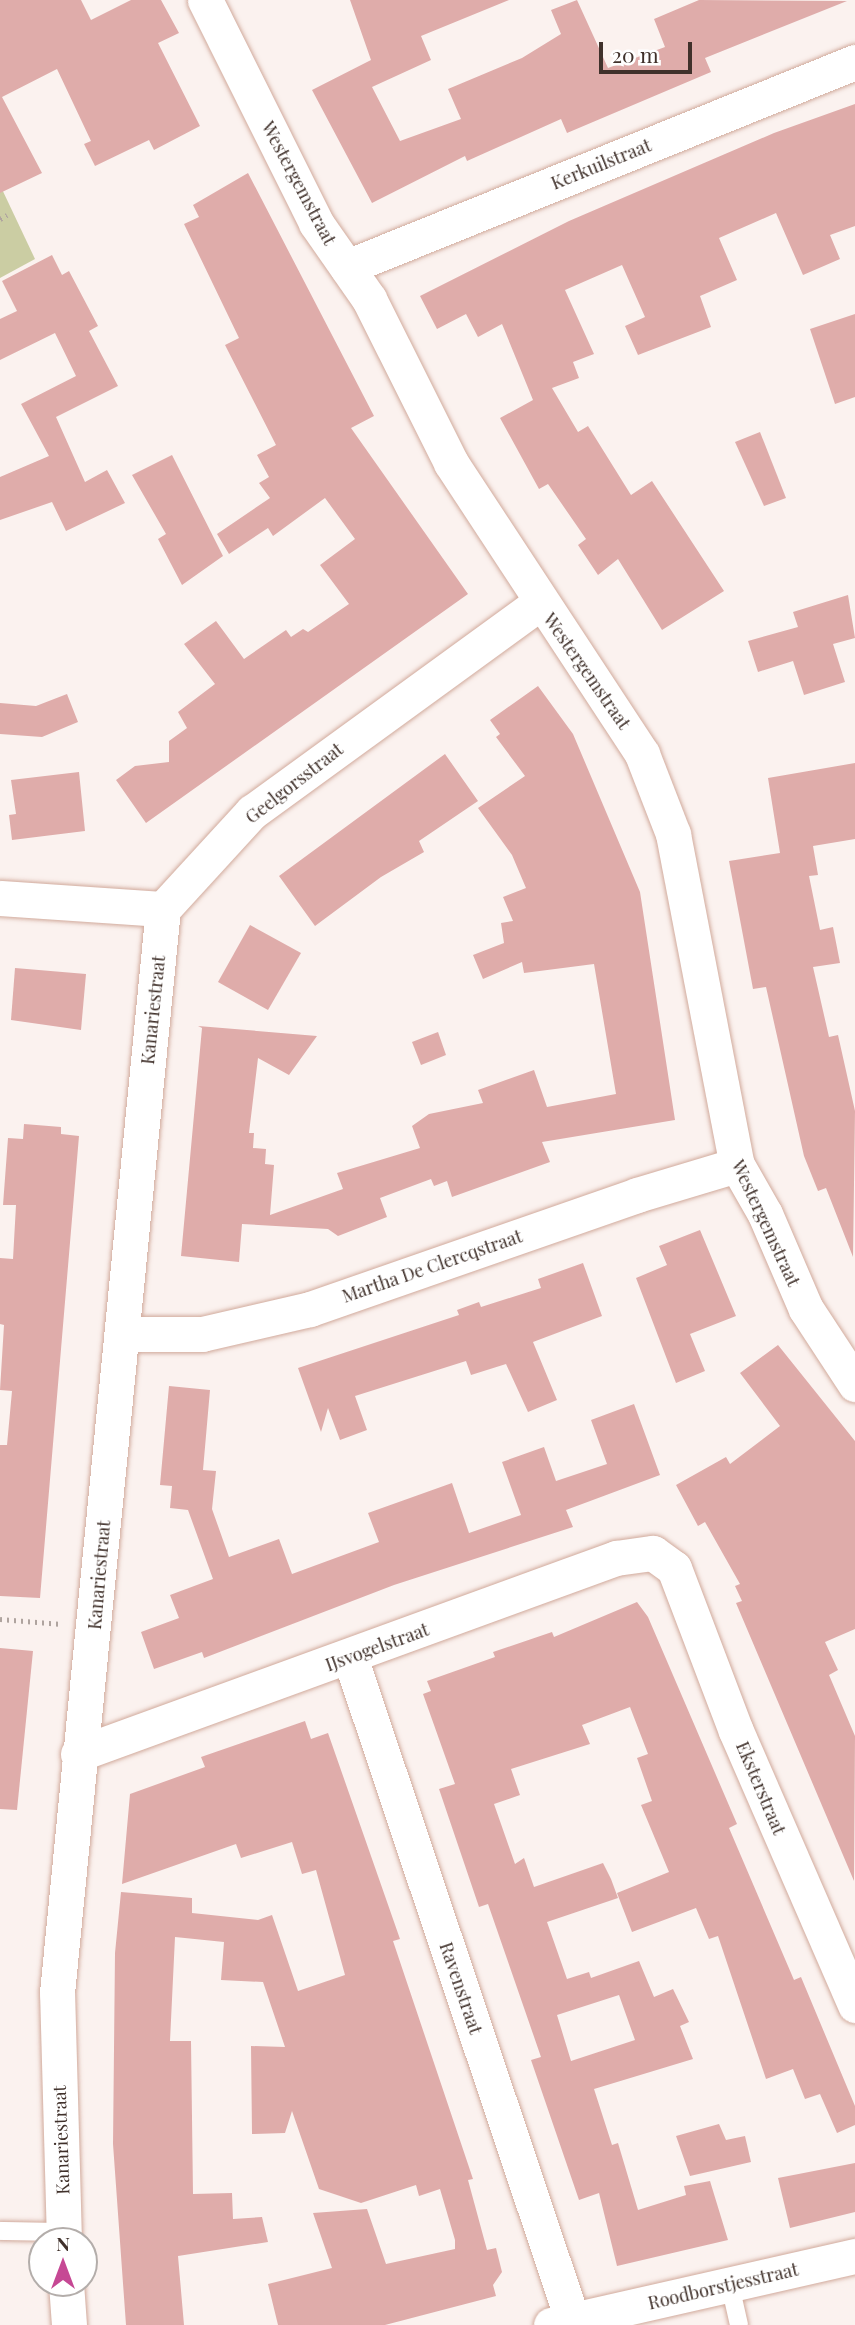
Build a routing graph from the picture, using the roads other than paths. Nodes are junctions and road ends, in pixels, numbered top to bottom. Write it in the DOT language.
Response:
graph roads {
  1 [pos="205,0"];
  2 [pos="855,62"];
  3 [pos="346,267"];
  4 [pos="540,603"];
  5 [pos="0,898"];
  6 [pos="163,909"];
  7 [pos="737,1165"];
  8 [pos="121,1334"];
  9 [pos="855,1384"];
  10 [pos="674,1568"];
  11 [pos="351,1657"];
  12 [pos="78,1754"];
  13 [pos="855,2006"];
  14 [pos="64,2227"];
  15 [pos="0,2231"];
  16 [pos="28,2234"];
  17 [pos="855,2256"];
  18 [pos="730,2285"];
  19 [pos="67,2297"];
  20 [pos="561,2322"];
  21 [pos="69,2325"];
  22 [pos="739,2325"];
  1 -- 3 [label="street, Westergemstraat"];
  2 -- 3 [label="street, Kerkuilstraat"];
  3 -- 4 [label="street, Westergemstraat"];
  4 -- 6 [label="street, Geelgorsstraat"];
  4 -- 7 [label="street, Westergemstraat"];
  5 -- 6 [label="street"];
  6 -- 8 [label="street, Kanariestraat"];
  7 -- 8 [label="street, Martha De Clercqstraat"];
  7 -- 9 [label="street, Westergemstraat"];
  8 -- 12 [label="street, Kanariestraat"];
  10 -- 11 [label="street, IJsvogelstraat"];
  10 -- 13 [label="street, Eksterstraat"];
  11 -- 12 [label="street, IJsvogelstraat"];
  11 -- 20 [label="street, Ravenstraat"];
  12 -- 14 [label="street, Kanariestraat"];
  15 -- 16 [label="lane"];
  17 -- 18 [label="street, Roodborstjesstraat"];
  18 -- 20 [label="street, Roodborstjesstraat"];
  18 -- 22 [label="lane"];
  19 -- 21 [label="street"];
}
